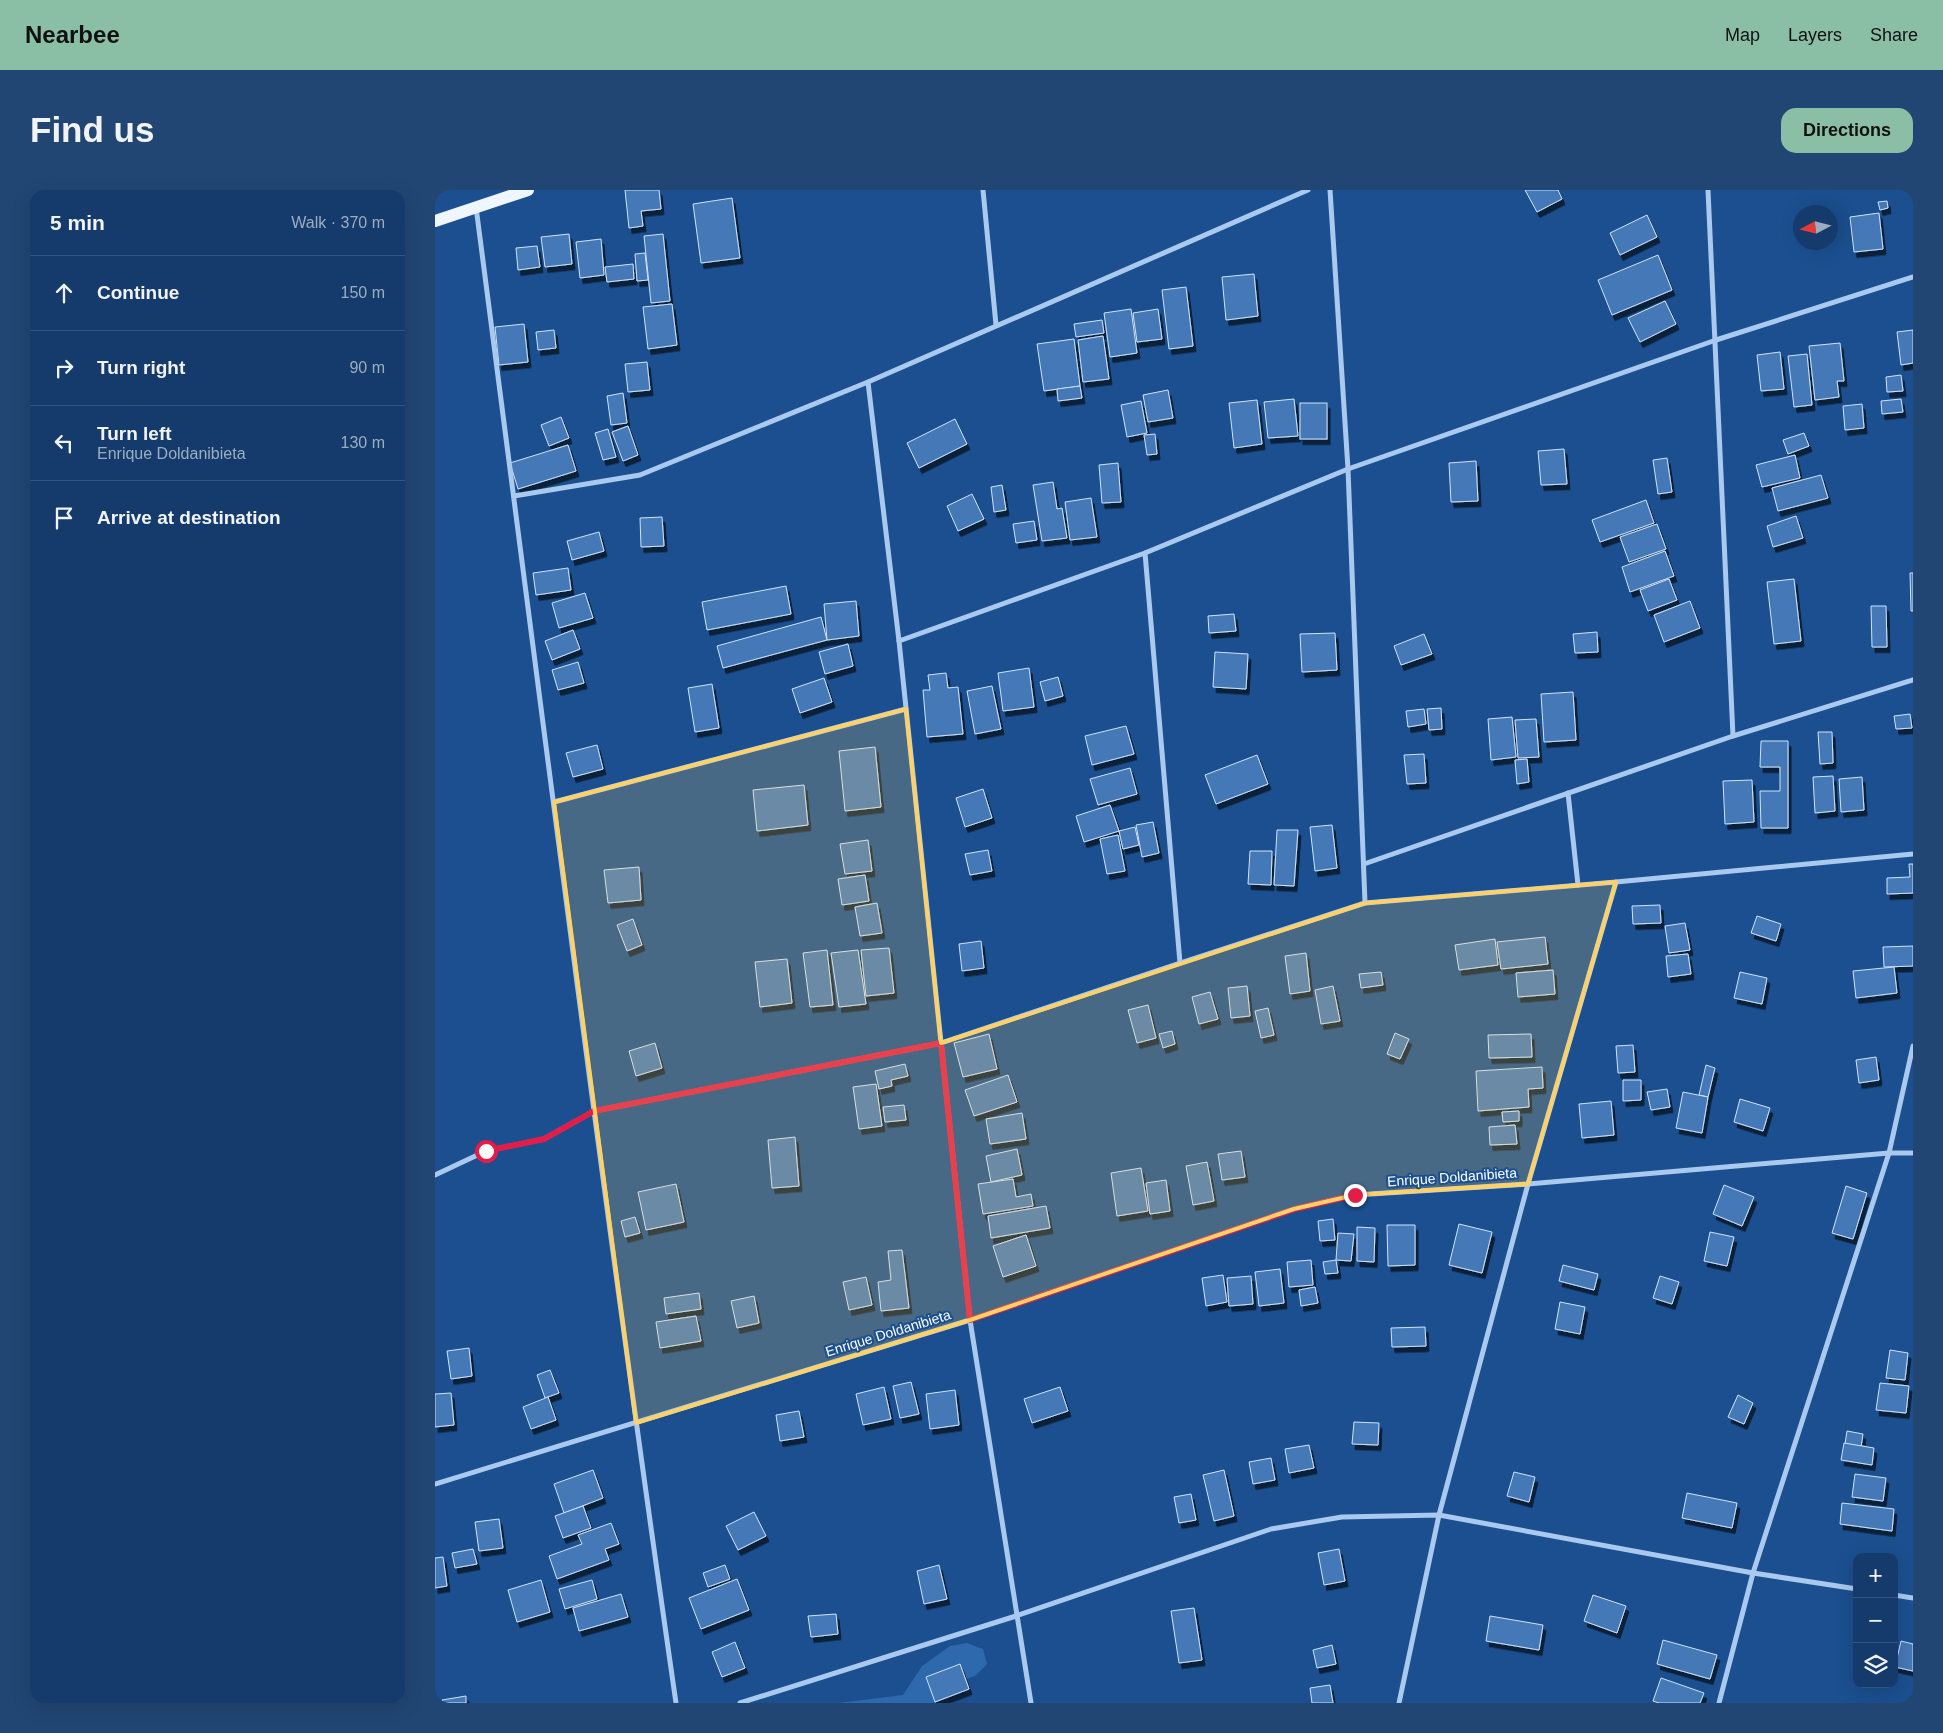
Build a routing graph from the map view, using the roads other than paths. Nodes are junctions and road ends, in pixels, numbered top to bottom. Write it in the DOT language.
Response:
graph roads {
  1 [pos="529,190"];
  2 [pos="983,190"];
  3 [pos="1308,190"];
  4 [pos="1330,190"];
  5 [pos="1708,190"];
  6 [pos="475,207"];
  7 [pos="435,221"];
  8 [pos="1913,277"];
  9 [pos="996,325"];
  10 [pos="1715,340"];
  11 [pos="868,382"];
  12 [pos="1348,469"];
  13 [pos="514,496"];
  14 [pos="1145,553"];
  15 [pos="899,641"];
  16 [pos="1913,680"];
  17 [pos="906,709"];
  18 [pos="1733,736"];
  19 [pos="1569,793"];
  20 [pos="554,802"];
  21 [pos="1913,854"];
  22 [pos="1364,864"];
  23 [pos="1616,882"];
  24 [pos="1578,885"];
  25 [pos="1365,903"];
  26 [pos="1180,963"];
  27 [pos="941,1043"];
  28 [pos="1913,1046"];
  29 [pos="594,1111"];
  30 [pos="1889,1153"];
  31 [pos="1913,1153"];
  32 [pos="435,1175"];
  33 [pos="1528,1184"];
  34 [pos="970,1320"];
  35 [pos="636,1423"];
  36 [pos="435,1484"];
  37 [pos="1439,1515"];
  38 [pos="1753,1573"];
  39 [pos="1853,1588"];
  40 [pos="1898,1596"];
  41 [pos="1913,1598"];
  42 [pos="1017,1616"];
  43 [pos="676,1703"];
  44 [pos="740,1703"];
  45 [pos="1031,1703"];
  46 [pos="1399,1703"];
  47 [pos="1719,1703"];
  1 -- 6 [label="main road"];
  2 -- 9 [label="street"];
  3 -- 9 [label="street"];
  4 -- 12 [label="street"];
  5 -- 10 [label="street"];
  6 -- 7 [label="main road"];
  6 -- 13 [label="street"];
  8 -- 10 [label="street"];
  9 -- 11 [label="street"];
  10 -- 12 [label="street"];
  10 -- 18 [label="street"];
  11 -- 13 [label="street"];
  11 -- 15 [label="street"];
  12 -- 14 [label="street"];
  12 -- 22 [label="street"];
  13 -- 20 [label="street"];
  14 -- 15 [label="street"];
  14 -- 26 [label="street"];
  15 -- 17 [label="street"];
  16 -- 18 [label="street"];
  17 -- 20 [label="street"];
  17 -- 27 [label="street"];
  18 -- 19 [label="street"];
  19 -- 22 [label="street"];
  19 -- 24 [label="street"];
  20 -- 29 [label="street"];
  21 -- 23 [label="street"];
  22 -- 25 [label="street"];
  23 -- 24 [label="street"];
  23 -- 33 [label="street"];
  24 -- 25 [label="street"];
  25 -- 26 [label="street"];
  26 -- 27 [label="street"];
  27 -- 29 [label="street"];
  27 -- 34 [label="street"];
  28 -- 30 [label="street"];
  29 -- 32 [label="street"];
  29 -- 35 [label="street"];
  30 -- 31 [label="street, Enrique Doldanibieta"];
  30 -- 33 [label="street, Enrique Doldanibieta"];
  30 -- 38 [label="street"];
  33 -- 34 [label="street, Enrique Doldanibieta"];
  33 -- 37 [label="street"];
  34 -- 35 [label="street, Enrique Doldanibieta"];
  34 -- 42 [label="street"];
  35 -- 36 [label="street, Enrique Doldanibieta"];
  35 -- 43 [label="street"];
  37 -- 38 [label="street"];
  37 -- 42 [label="street"];
  37 -- 46 [label="street"];
  38 -- 39 [label="street"];
  38 -- 47 [label="street"];
  40 -- 41 [label="street"];
  42 -- 44 [label="street"];
  42 -- 45 [label="street"];
}
